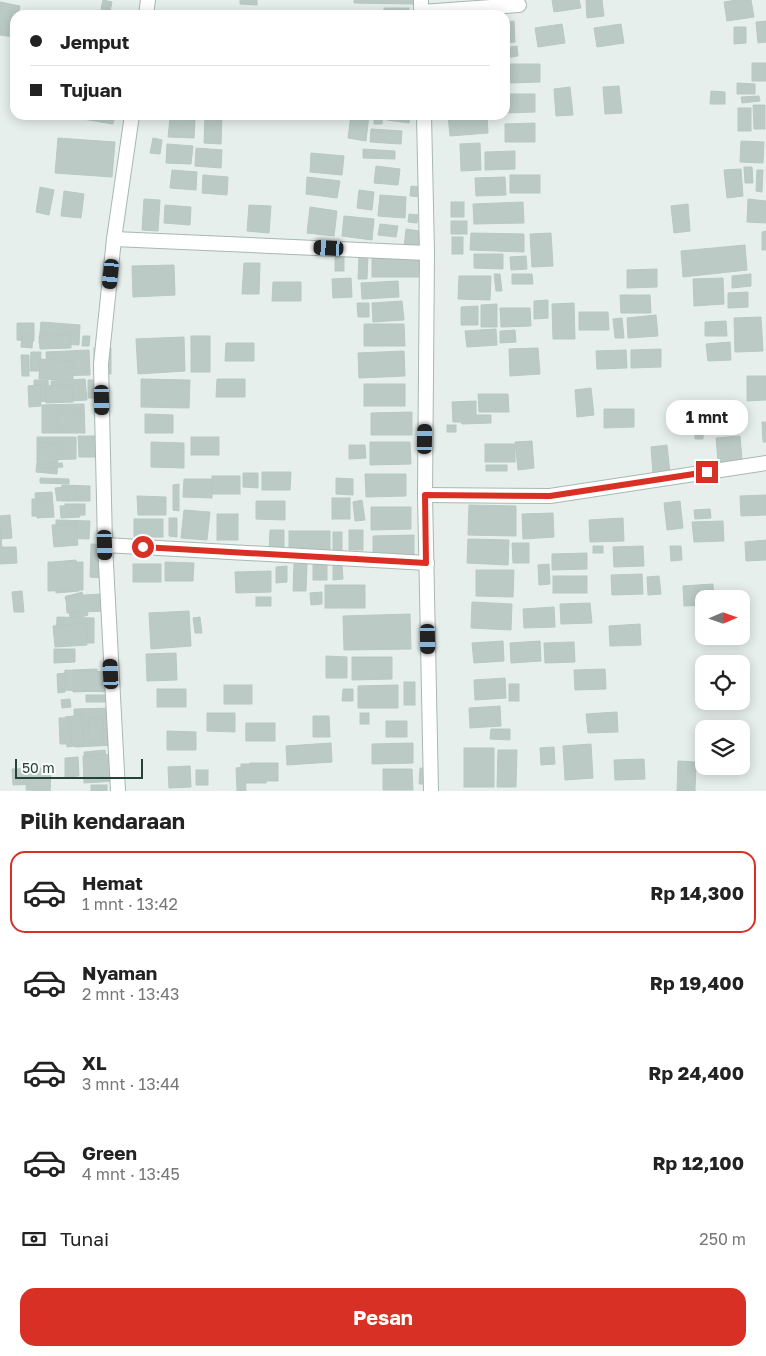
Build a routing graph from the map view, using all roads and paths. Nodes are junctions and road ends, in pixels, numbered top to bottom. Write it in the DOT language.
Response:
graph roads {
  1 [pos="518,4"];
  2 [pos="421,9"];
  3 [pos="131,120"];
  4 [pos="424,120"];
  5 [pos="114,238"];
  6 [pos="427,252"];
  7 [pos="766,463"];
  8 [pos="425,495"];
  9 [pos="105,545"];
  10 [pos="426,563"];
  11 [pos="118,791"];
  12 [pos="431,791"];
  1 -- 2 [label="street"];
  3 -- 5 [label="street"];
  4 -- 6 [label="street"];
  5 -- 6 [label="street"];
  5 -- 9 [label="street"];
  6 -- 8 [label="street"];
  7 -- 8 [label="street"];
  8 -- 10 [label="street"];
  9 -- 10 [label="street"];
  9 -- 11 [label="street"];
  10 -- 12 [label="street"];
}
